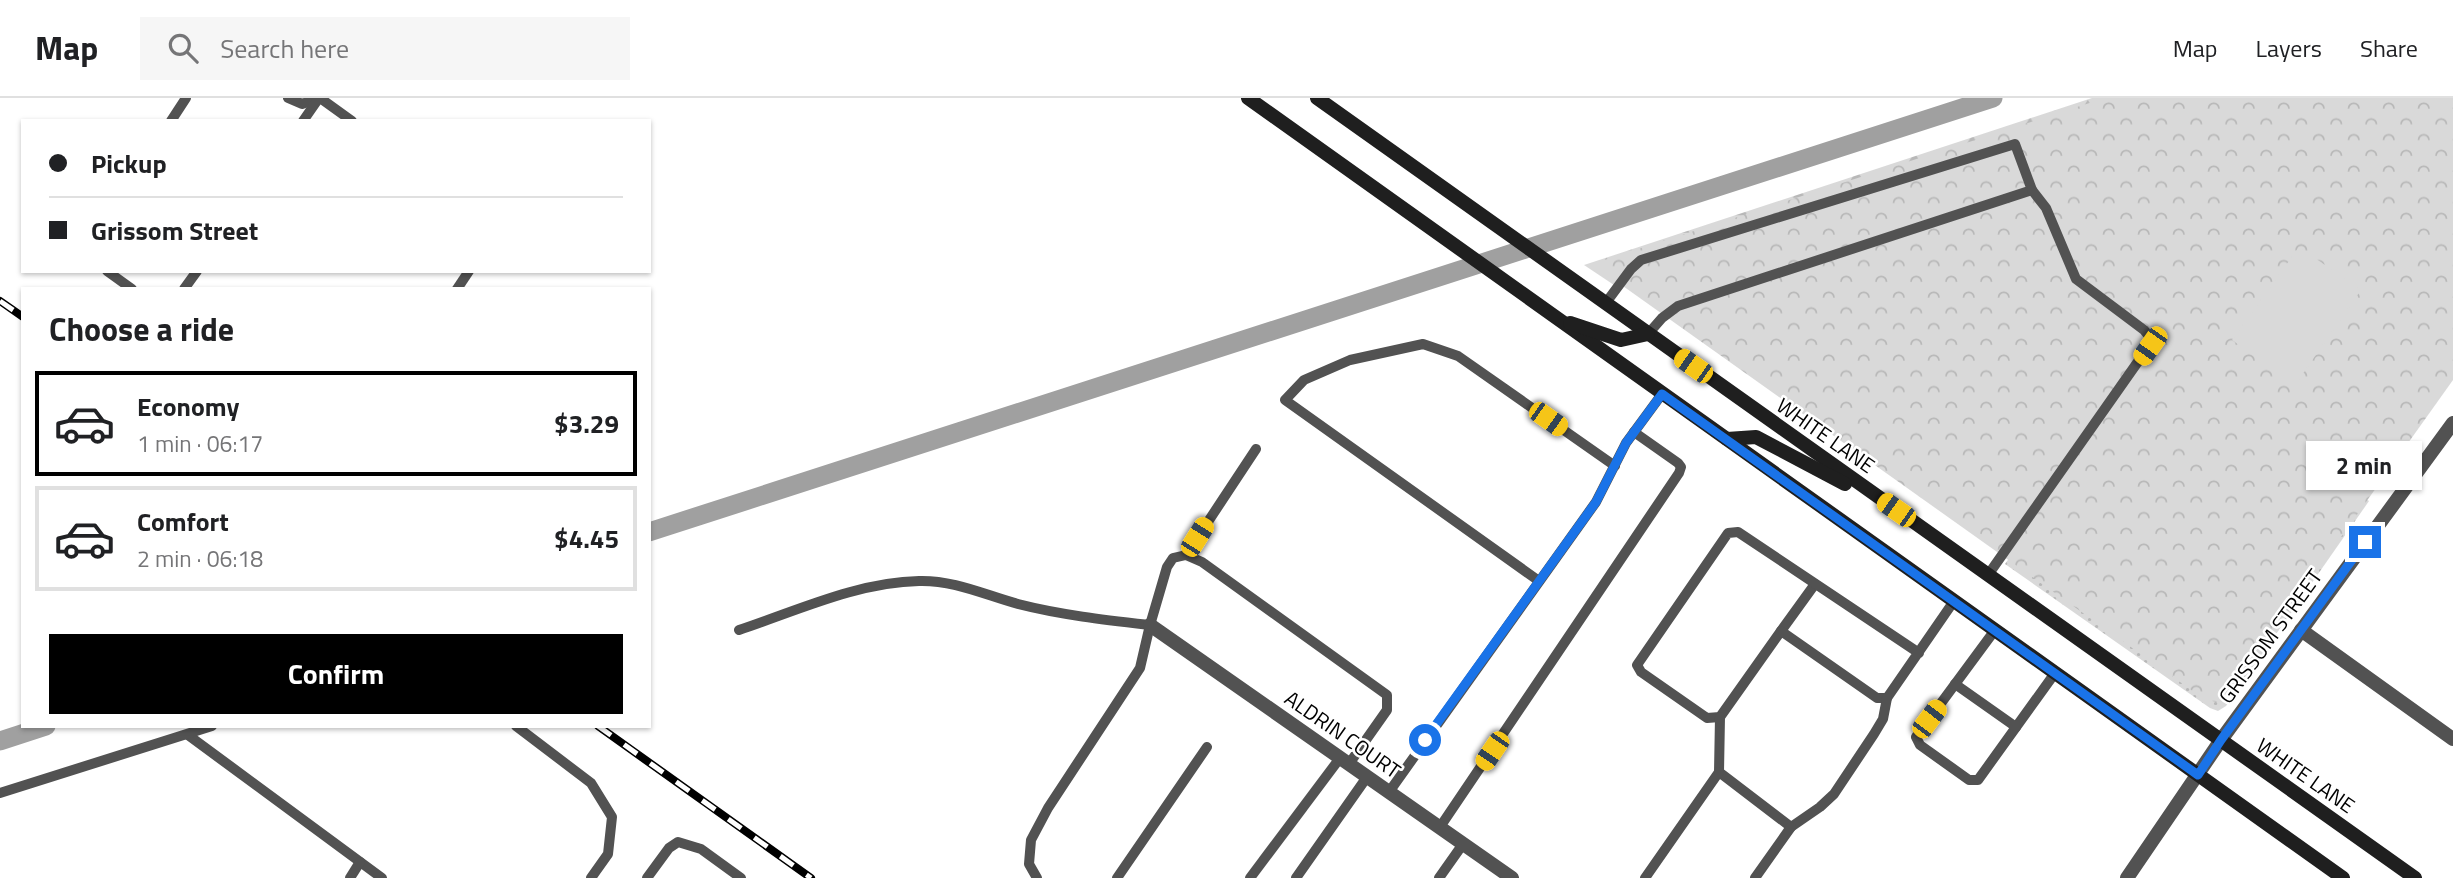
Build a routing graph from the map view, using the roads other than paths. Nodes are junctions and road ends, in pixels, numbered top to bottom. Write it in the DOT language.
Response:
graph roads {
  1 [pos="186,98"];
  2 [pos="288,98"];
  3 [pos="319,98"];
  4 [pos="1248,98"];
  5 [pos="1317,98"];
  6 [pos="172,119"];
  7 [pos="304,119"];
  8 [pos="349,119"];
  9 [pos="2032,190"];
  10 [pos="110,273"];
  11 [pos="129,287"];
  12 [pos="1605,304"];
  13 [pos="1556,319"];
  14 [pos="1648,334"];
  15 [pos="1662,394"];
  16 [pos="2451,431"];
  17 [pos="1634,432"];
  18 [pos="1727,439"];
  19 [pos="1256,449"];
  20 [pos="1615,466"];
  21 [pos="1896,510"];
  22 [pos="1186,555"];
  23 [pos="1988,575"];
  24 [pos="1539,581"];
  25 [pos="1815,583"];
  26 [pos="1954,601"];
  27 [pos="1150,625"];
  28 [pos="739,630"];
  29 [pos="1995,630"];
  30 [pos="2301,630"];
  31 [pos="1782,631"];
  32 [pos="1919,653"];
  33 [pos="2055,673"];
  34 [pos="1955,684"];
  35 [pos="1887,698"];
  36 [pos="1720,717"];
  37 [pos="2016,727"];
  38 [pos="207,728"];
  39 [pos="519,728"];
  40 [pos="188,735"];
  41 [pos="2453,739"];
  42 [pos="2221,740"];
  43 [pos="1206,747"];
  44 [pos="1345,761"];
  45 [pos="1720,772"];
  46 [pos="2198,775"];
  47 [pos="1367,777"];
  48 [pos="1389,792"];
  49 [pos="0,793"];
  50 [pos="1440,827"];
  51 [pos="1791,827"];
  52 [pos="1463,844"];
  53 [pos="360,862"];
  54 [pos="350,878"];
  55 [pos="382,878"];
  56 [pos="591,878"];
  57 [pos="647,878"];
  58 [pos="741,878"];
  59 [pos="1037,878"];
  60 [pos="1117,878"];
  61 [pos="1250,878"];
  62 [pos="1296,878"];
  63 [pos="1439,878"];
  64 [pos="1512,878"];
  65 [pos="1645,878"];
  66 [pos="1755,878"];
  67 [pos="2127,878"];
  68 [pos="2343,878"];
  69 [pos="2415,878"];
  1 -- 6 [label="lane"];
  2 -- 3 [label="lane"];
  3 -- 7 [label="lane"];
  3 -- 8 [label="lane"];
  4 -- 13 [label="main road"];
  5 -- 12 [label="main road, WHITE LANE"];
  9 -- 12 [label="lane"];
  9 -- 14 [label="lane"];
  9 -- 23 [label="lane"];
  10 -- 11 [label="lane"];
  12 -- 14 [label="main road, WHITE LANE"];
  13 -- 14 [label="main road"];
  13 -- 15 [label="main road"];
  14 -- 21 [label="main road, WHITE LANE"];
  15 -- 17 [label="lane"];
  15 -- 18 [label="main road"];
  16 -- 30 [label="street, GRISSOM STREET"];
  17 -- 20 [label="lane"];
  17 -- 50 [label="lane"];
  18 -- 21 [label="main road"];
  18 -- 26 [label="main road"];
  19 -- 22 [label="lane"];
  20 -- 24 [label="lane"];
  20 -- 24 [label="lane"];
  21 -- 23 [label="main road, WHITE LANE"];
  22 -- 27 [label="lane"];
  22 -- 44 [label="lane"];
  23 -- 42 [label="main road, WHITE LANE"];
  24 -- 48 [label="lane"];
  25 -- 31 [label="lane"];
  25 -- 32 [label="lane"];
  25 -- 36 [label="lane"];
  26 -- 29 [label="main road"];
  26 -- 32 [label="lane"];
  27 -- 28 [label="lane"];
  27 -- 44 [label="street, ALDRIN COURT"];
  27 -- 59 [label="lane"];
  29 -- 33 [label="main road"];
  29 -- 34 [label="lane"];
  30 -- 41 [label="street"];
  30 -- 42 [label="street, GRISSOM STREET"];
  31 -- 35 [label="lane"];
  31 -- 36 [label="lane"];
  32 -- 35 [label="lane"];
  33 -- 37 [label="lane"];
  33 -- 46 [label="main road"];
  34 -- 37 [label="lane"];
  34 -- 37 [label="lane"];
  35 -- 51 [label="lane"];
  36 -- 45 [label="lane"];
  38 -- 40 [label="lane"];
  39 -- 56 [label="lane"];
  40 -- 49 [label="lane"];
  40 -- 53 [label="lane"];
  42 -- 46 [label="street, GRISSOM STREET"];
  42 -- 69 [label="main road, WHITE LANE"];
  43 -- 60 [label="lane"];
  44 -- 47 [label="street, ALDRIN COURT"];
  44 -- 61 [label="lane"];
  45 -- 51 [label="lane"];
  45 -- 65 [label="lane"];
  46 -- 67 [label="street, GRISSOM STREET"];
  46 -- 68 [label="main road"];
  47 -- 48 [label="street, ALDRIN COURT"];
  47 -- 62 [label="lane"];
  48 -- 50 [label="street, ALDRIN COURT"];
  50 -- 52 [label="street, ALDRIN COURT"];
  51 -- 66 [label="lane"];
  52 -- 63 [label="lane"];
  52 -- 64 [label="street, ALDRIN COURT"];
  53 -- 54 [label="lane"];
  53 -- 55 [label="lane"];
  57 -- 58 [label="lane"];
}
